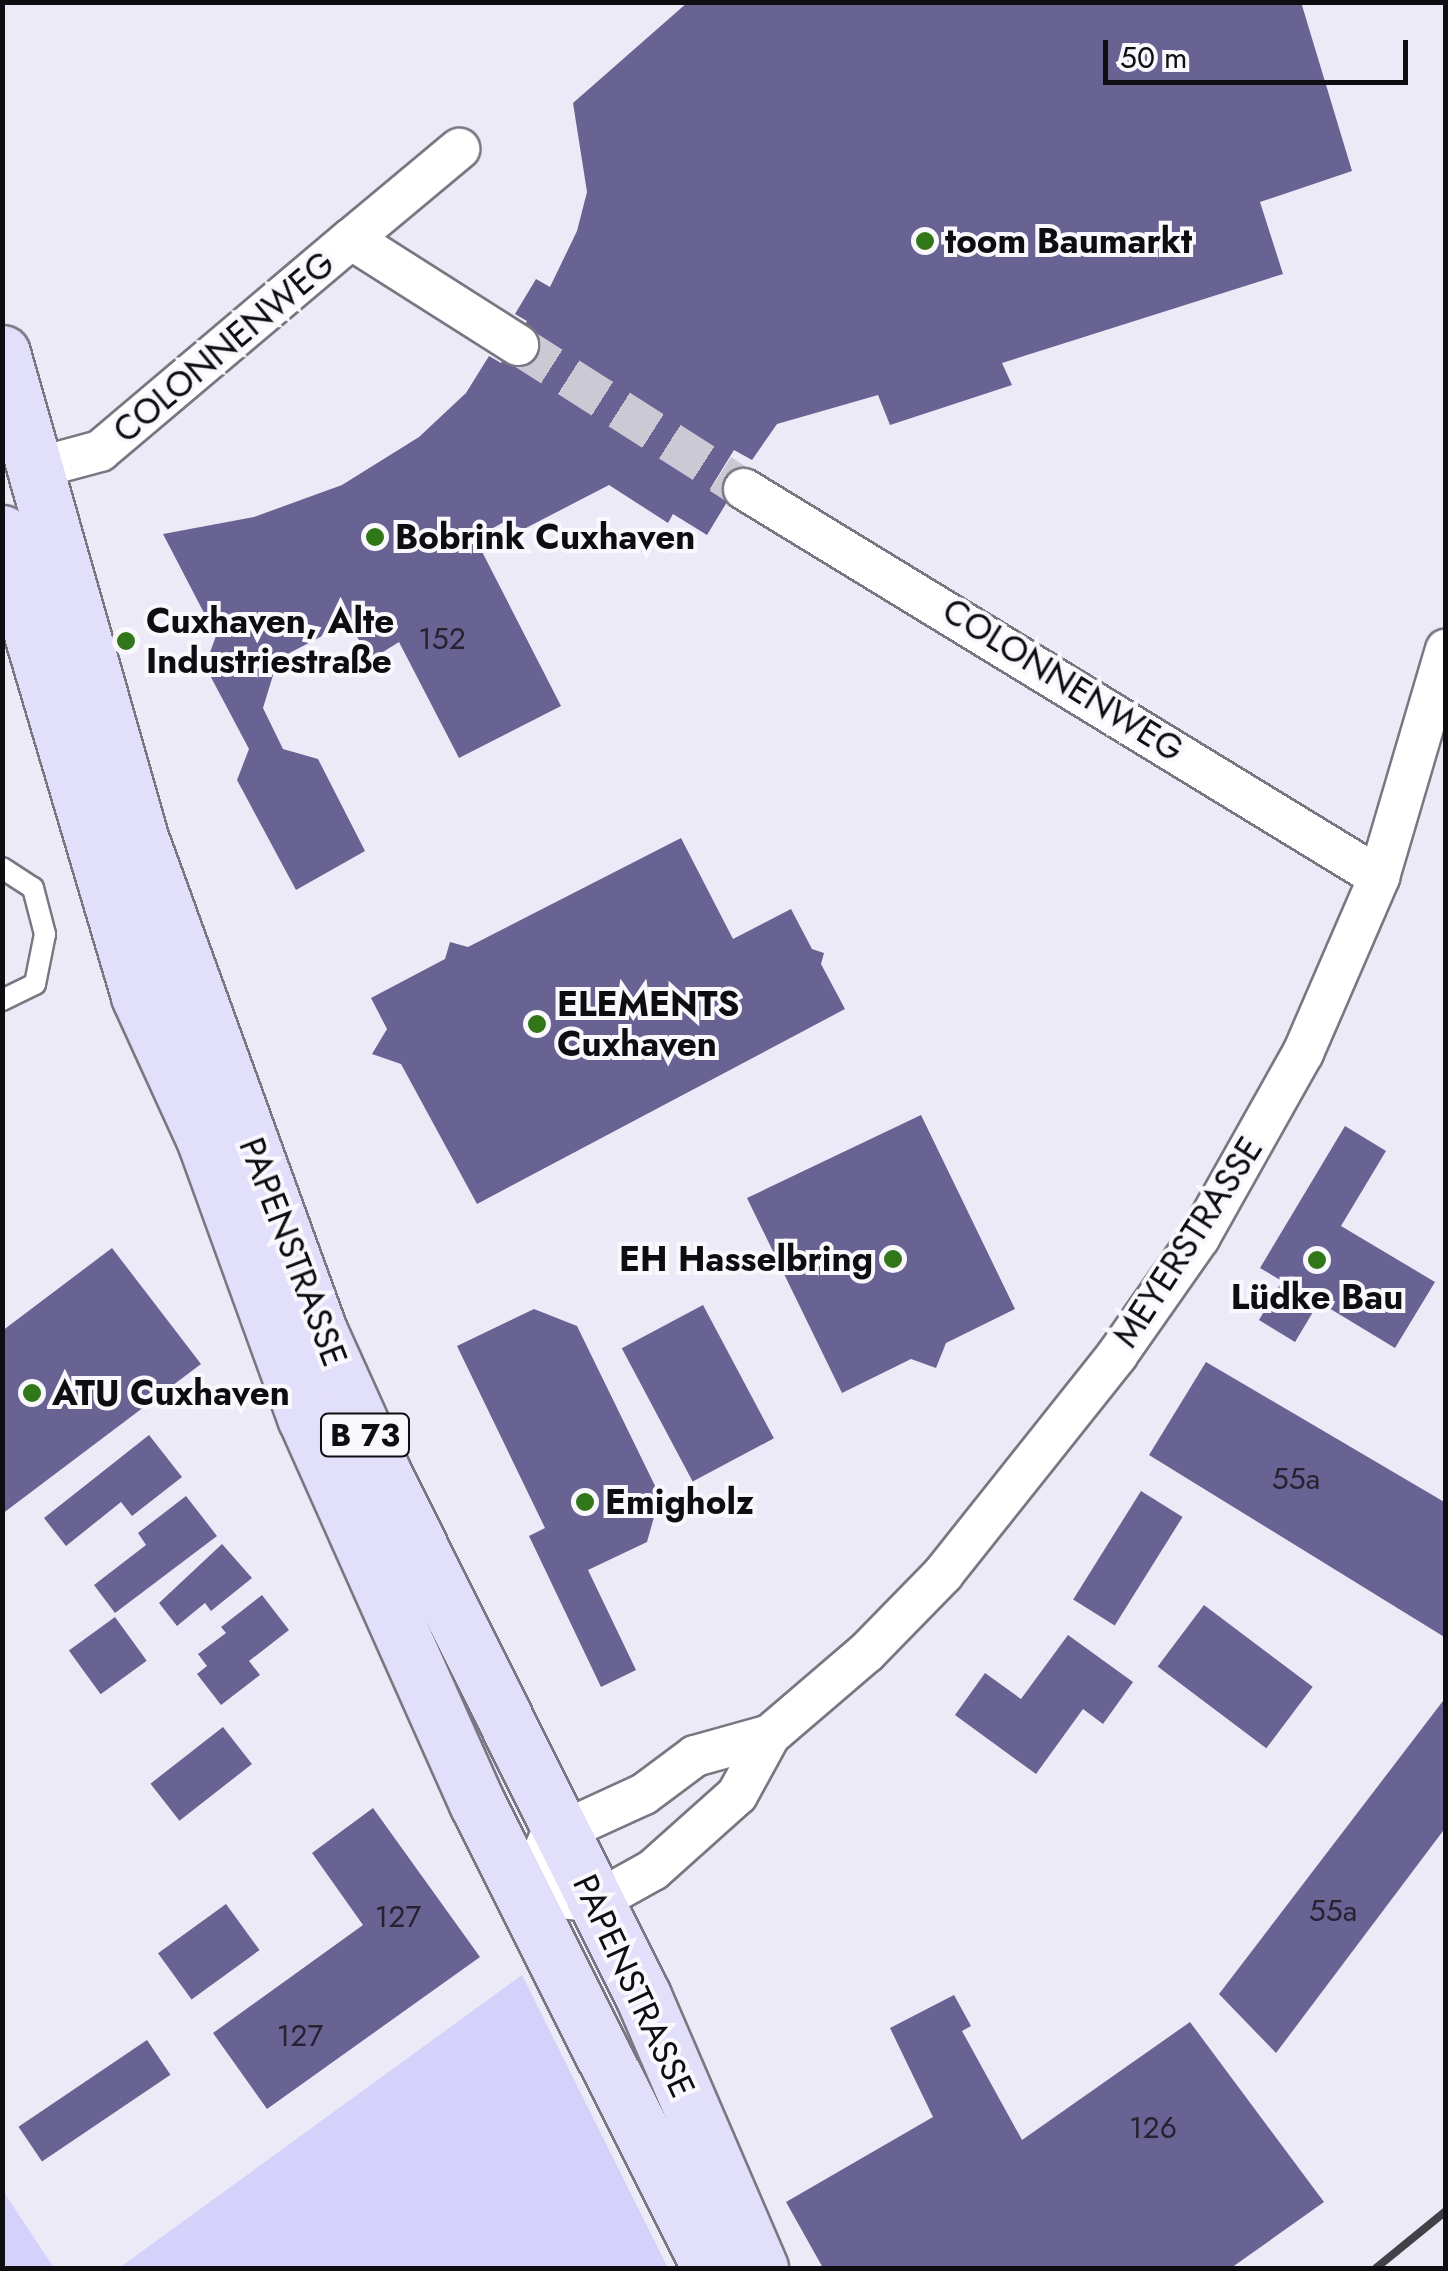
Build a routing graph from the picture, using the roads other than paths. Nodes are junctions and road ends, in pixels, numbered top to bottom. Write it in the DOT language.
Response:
graph roads {
  1 [pos="459,149"];
  2 [pos="351,239"];
  3 [pos="518,345"];
  4 [pos="2,353"];
  5 [pos="37,468"];
  6 [pos="744,489"];
  7 [pos="2,532"];
  8 [pos="1446,650"];
  9 [pos="2,868"];
  10 [pos="1380,877"];
  11 [pos="2,1000"];
  12 [pos="770,1735"];
  13 [pos="562,1830"];
  14 [pos="525,1895"];
  15 [pos="595,1899"];
  16 [pos="710,2268"];
  17 [pos="760,2268"];
  1 -- 2 [label="street, COLONNENWEG"];
  2 -- 3 [label="street, COLONNENWEG"];
  2 -- 5 [label="street, COLONNENWEG"];
  4 -- 5 [label="main road, PAPENSTRASSE / B 73"];
  5 -- 13 [label="main road, PAPENSTRASSE / B 73"];
  6 -- 10 [label="street, COLONNENWEG"];
  7 -- 14 [label="main road, PAPENSTRASSE / B 73"];
  8 -- 10 [label="street, MEYERSTRASSE"];
  9 -- 11 [label="lane"];
  10 -- 12 [label="street, MEYERSTRASSE"];
  12 -- 13 [label="street, MEYERSTRASSE"];
  12 -- 15 [label="street, MEYERSTRASSE"];
  13 -- 14 [label="street"];
  13 -- 15 [label="main road, PAPENSTRASSE / B 73"];
  14 -- 15 [label="street"];
  14 -- 16 [label="main road, PAPENSTRASSE / B 73"];
  15 -- 17 [label="main road, PAPENSTRASSE / B 73"];
}
